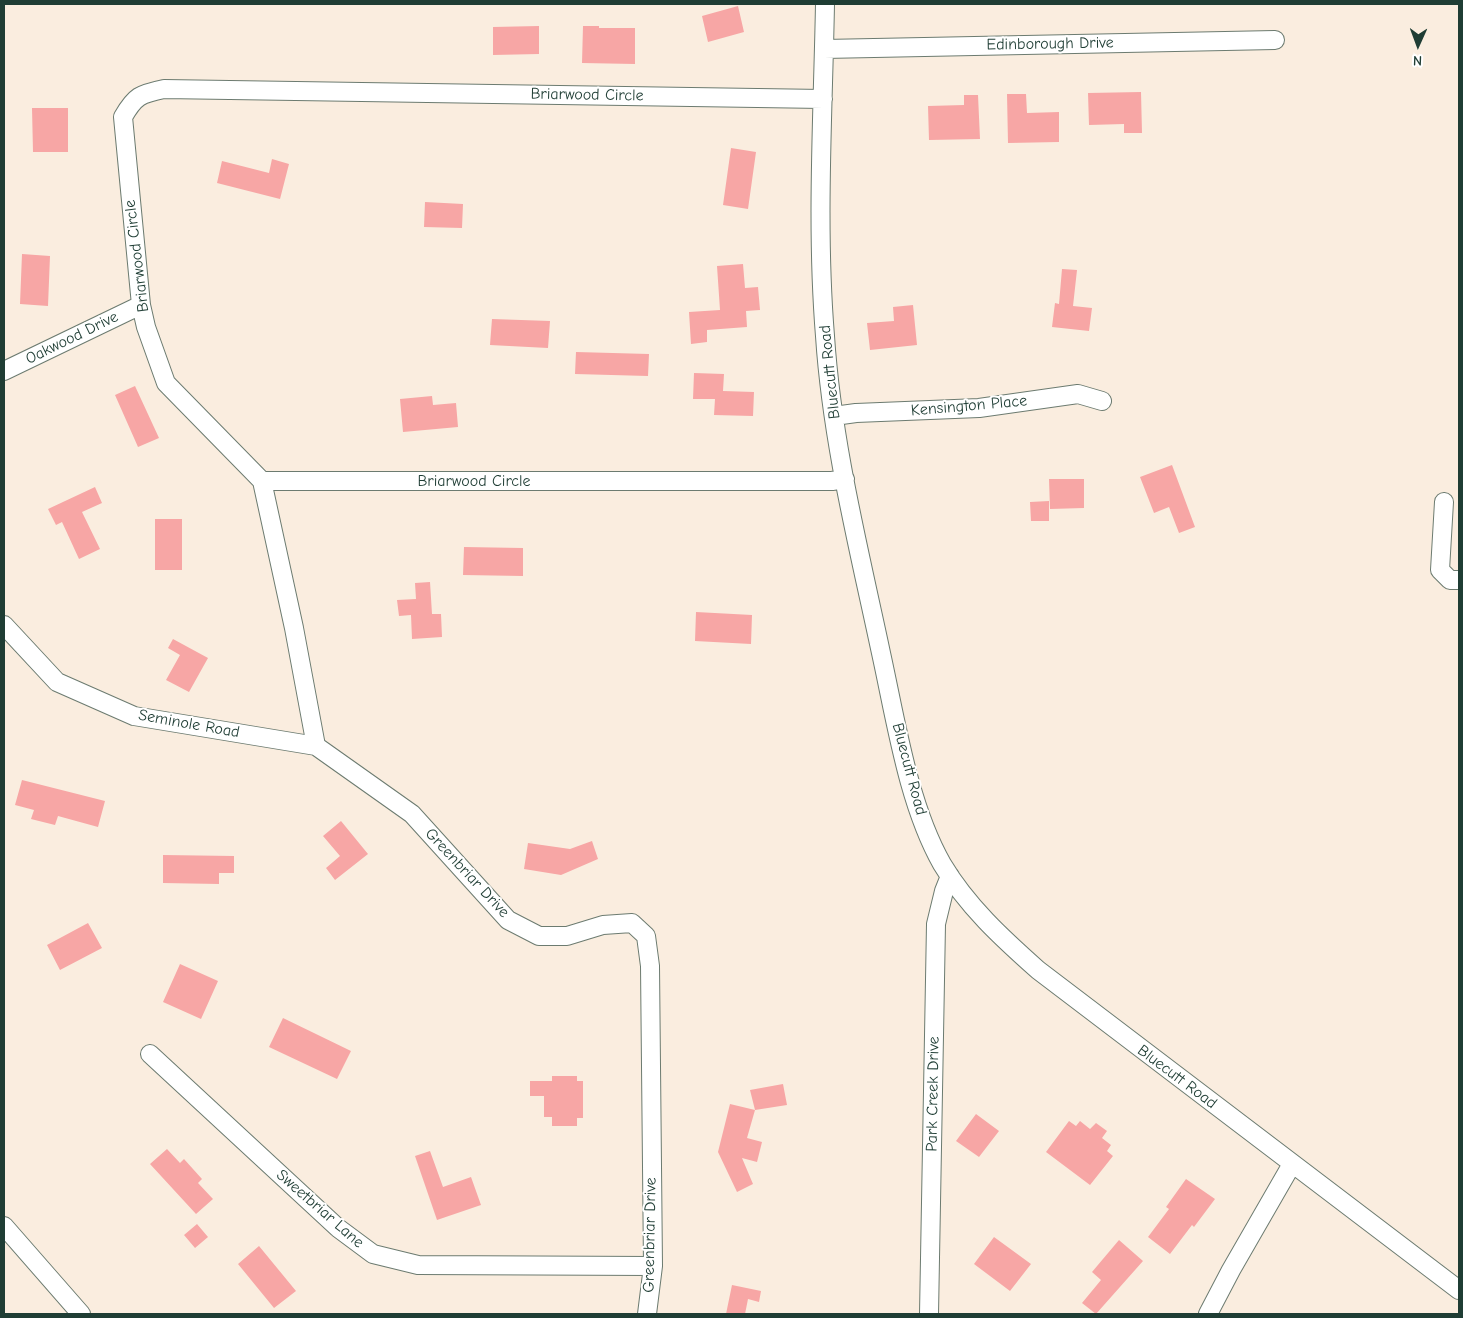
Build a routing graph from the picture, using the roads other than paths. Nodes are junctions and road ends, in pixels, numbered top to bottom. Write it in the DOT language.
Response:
graph roads {
  1 [pos="825,4"];
  2 [pos="1275,40"];
  3 [pos="824,49"];
  4 [pos="823,99"];
  5 [pos="141,305"];
  6 [pos="4,371"];
  7 [pos="1102,401"];
  8 [pos="834,416"];
  9 [pos="845,479"];
  10 [pos="262,481"];
  11 [pos="1444,502"];
  12 [pos="1459,580"];
  13 [pos="4,624"];
  14 [pos="316,746"];
  15 [pos="950,876"];
  16 [pos="150,1054"];
  17 [pos="1292,1164"];
  18 [pos="4,1226"];
  19 [pos="653,1266"];
  20 [pos="1459,1290"];
  21 [pos="81,1314"];
  22 [pos="647,1314"];
  23 [pos="929,1314"];
  24 [pos="1208,1314"];
  1 -- 3 [label="street, Bluecutt Road"];
  2 -- 3 [label="street, Edinborough Drive"];
  3 -- 4 [label="street, Bluecutt Road"];
  4 -- 5 [label="street, Briarwood Circle"];
  4 -- 8 [label="street, Bluecutt Road"];
  5 -- 6 [label="street, Oakwood Drive"];
  5 -- 10 [label="street, Briarwood Circle"];
  7 -- 8 [label="street, Kensington Place"];
  8 -- 9 [label="street, Bluecutt Road"];
  9 -- 10 [label="street, Briarwood Circle"];
  9 -- 15 [label="street, Bluecutt Road"];
  10 -- 14 [label="street"];
  11 -- 12 [label="street"];
  13 -- 14 [label="street, Seminole Road"];
  14 -- 19 [label="street, Greenbriar Drive"];
  15 -- 17 [label="street, Bluecutt Road"];
  15 -- 23 [label="street, Park Creek Drive"];
  16 -- 19 [label="street, Sweetbriar Lane"];
  17 -- 20 [label="street, Bluecutt Road"];
  17 -- 24 [label="street"];
  18 -- 21 [label="street"];
  19 -- 22 [label="street, Greenbriar Drive"];
}
